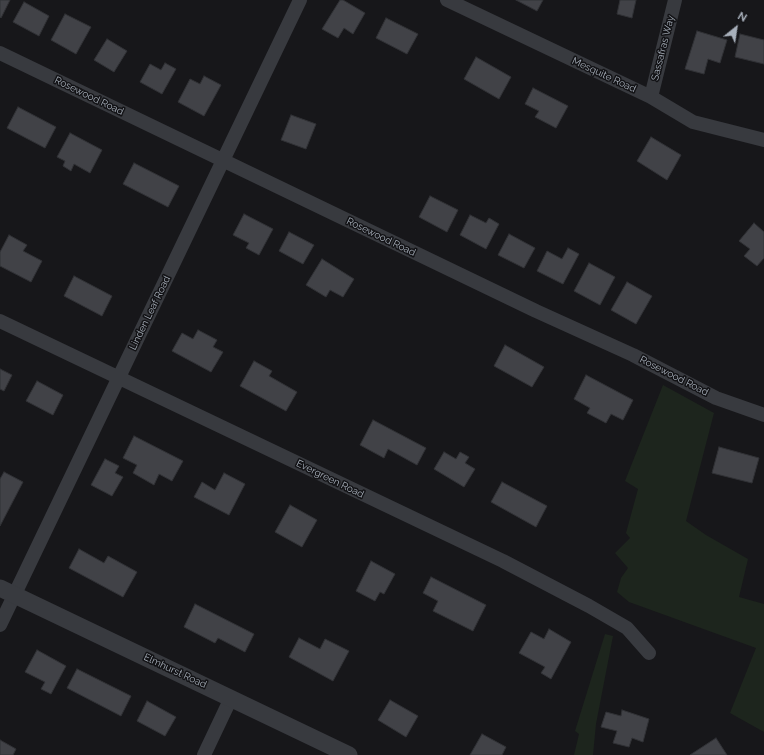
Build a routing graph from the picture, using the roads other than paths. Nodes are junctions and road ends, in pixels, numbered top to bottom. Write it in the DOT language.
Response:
graph roads {
  1 [pos="300,0"];
  2 [pos="447,0"];
  3 [pos="675,0"];
  4 [pos="466,4"];
  5 [pos="0,53"];
  6 [pos="651,97"];
  7 [pos="764,140"];
  8 [pos="223,161"];
  9 [pos="0,321"];
  10 [pos="119,378"];
  11 [pos="764,415"];
  12 [pos="7,592"];
  13 [pos="0,625"];
  14 [pos="649,653"];
  15 [pos="231,698"];
  16 [pos="204,755"];
  17 [pos="349,755"];
  1 -- 8 [label="street, Linden Leaf Road"];
  2 -- 4 [label="street, Mesquite Road"];
  3 -- 6 [label="street, Sassafras Way"];
  4 -- 6 [label="street, Mesquite Road"];
  5 -- 8 [label="street, Rosewood Road"];
  6 -- 7 [label="street, Mesquite Road"];
  8 -- 10 [label="street, Linden Leaf Road"];
  8 -- 11 [label="street, Rosewood Road"];
  9 -- 10 [label="street, Evergreen Road"];
  10 -- 12 [label="street, Linden Leaf Road"];
  10 -- 14 [label="street, Evergreen Road"];
  12 -- 13 [label="street, Linden Leaf Road"];
  12 -- 15 [label="street, Elmhurst Road"];
  15 -- 16 [label="street"];
  15 -- 17 [label="street, Elmhurst Road"];
}
